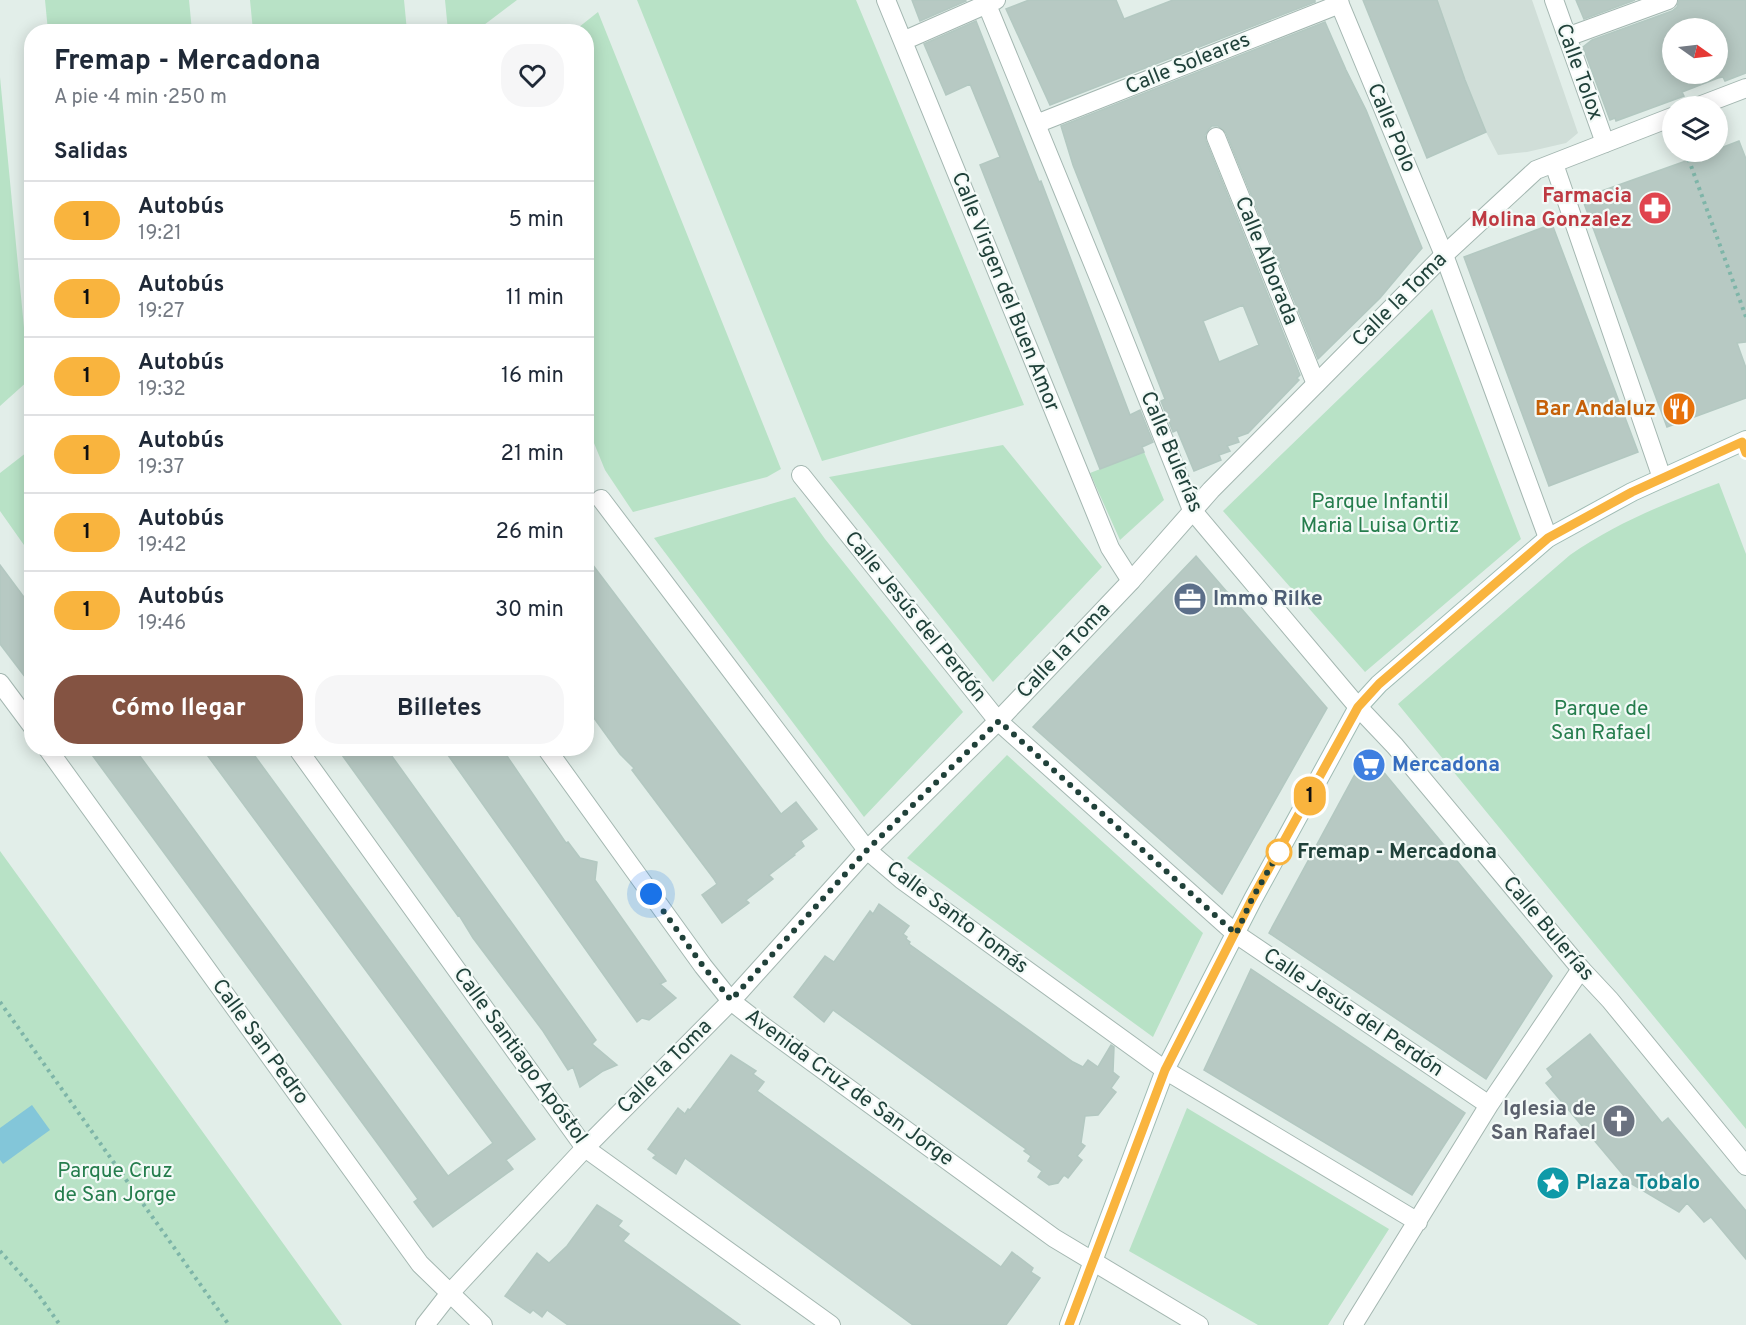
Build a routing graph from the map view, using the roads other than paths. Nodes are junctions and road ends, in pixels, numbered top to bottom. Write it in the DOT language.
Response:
graph roads {
  1 [pos="886,0"];
  2 [pos="1554,0"];
  3 [pos="1668,0"];
  4 [pos="989,1"];
  5 [pos="1339,2"];
  6 [pos="1568,37"];
  7 [pos="903,42"];
  8 [pos="1746,88"];
  9 [pos="1725,96"];
  10 [pos="1662,121"];
  11 [pos="1036,124"];
  12 [pos="1216,137"];
  13 [pos="1605,143"];
  14 [pos="1554,164"];
  15 [pos="1444,255"];
  16 [pos="1316,384"];
  17 [pos="1745,445"];
  18 [pos="801,475"];
  19 [pos="1662,478"];
  20 [pos="601,499"];
  21 [pos="1192,510"];
  22 [pos="1548,538"];
  23 [pos="1131,581"];
  24 [pos="0,683"];
  25 [pos="1358,707"];
  26 [pos="24,715"];
  27 [pos="999,721"];
  28 [pos="53,756"];
  29 [pos="303,756"];
  30 [pos="552,756"];
  31 [pos="867,850"];
  32 [pos="1236,934"];
  33 [pos="1581,969"];
  34 [pos="731,1000"];
  35 [pos="1165,1070"];
  36 [pos="1489,1105"];
  37 [pos="585,1148"];
  38 [pos="1746,1166"];
  39 [pos="1418,1222"];
  40 [pos="1092,1261"];
  41 [pos="450,1293"];
  42 [pos="425,1325"];
  43 [pos="483,1325"];
  44 [pos="831,1325"];
  45 [pos="1069,1325"];
  46 [pos="1199,1325"];
  47 [pos="1353,1325"];
  1 -- 7 [label="street, Calle Virgen del Buen Amor"];
  2 -- 6 [label="street, Calle Tolox"];
  3 -- 6 [label="street"];
  4 -- 7 [label="street"];
  4 -- 11 [label="street, Calle Bulerías"];
  5 -- 11 [label="street, Calle Soleares"];
  5 -- 15 [label="street, Calle Polo"];
  6 -- 13 [label="street, Calle Tolox"];
  7 -- 23 [label="street, Calle Virgen del Buen Amor"];
  8 -- 9 [label="street"];
  10 -- 13 [label="street, Calle la Toma"];
  11 -- 21 [label="street, Calle Bulerías"];
  12 -- 16 [label="street, Calle Alborada"];
  13 -- 14 [label="street, Calle la Toma"];
  14 -- 15 [label="street, Calle la Toma"];
  14 -- 19 [label="street"];
  15 -- 16 [label="street, Calle la Toma"];
  15 -- 22 [label="street, Calle Polo"];
  16 -- 21 [label="street, Calle la Toma"];
  17 -- 19 [label="street"];
  18 -- 27 [label="street, Calle Jesús del Perdón"];
  19 -- 22 [label="street"];
  20 -- 31 [label="street, Calle Santo Tomás"];
  21 -- 23 [label="street, Calle la Toma"];
  21 -- 25 [label="street, Calle Bulerías"];
  22 -- 25 [label="street"];
  23 -- 27 [label="street, Calle la Toma"];
  24 -- 26 [label="street"];
  25 -- 32 [label="street"];
  25 -- 33 [label="street, Calle Bulerías"];
  27 -- 31 [label="street, Calle la Toma"];
  27 -- 32 [label="street, Calle Jesús del Perdón"];
  28 -- 41 [label="street, Calle San Pedro"];
  29 -- 37 [label="street, Calle Santiago Apóstol"];
  30 -- 34 [label="street, Avenida Cruz de San Jorge"];
  31 -- 34 [label="street, Calle la Toma"];
  31 -- 35 [label="street, Calle Santo Tomás"];
  32 -- 35 [label="street"];
  32 -- 36 [label="street, Calle Jesús del Perdón"];
  33 -- 36 [label="street"];
  33 -- 38 [label="street, Calle Bulerías"];
  34 -- 37 [label="street, Calle la Toma"];
  34 -- 40 [label="street, Avenida Cruz de San Jorge"];
  35 -- 39 [label="street, Calle Santo Tomás"];
  35 -- 40 [label="street"];
  36 -- 39 [label="street"];
  37 -- 41 [label="street, Calle la Toma"];
  37 -- 44 [label="street, Calle Santiago Apóstol"];
  39 -- 47 [label="street"];
  40 -- 45 [label="street"];
  40 -- 46 [label="street, Avenida Cruz de San Jorge"];
  41 -- 42 [label="street, Calle la Toma"];
  41 -- 43 [label="street, Calle San Pedro"];
}
